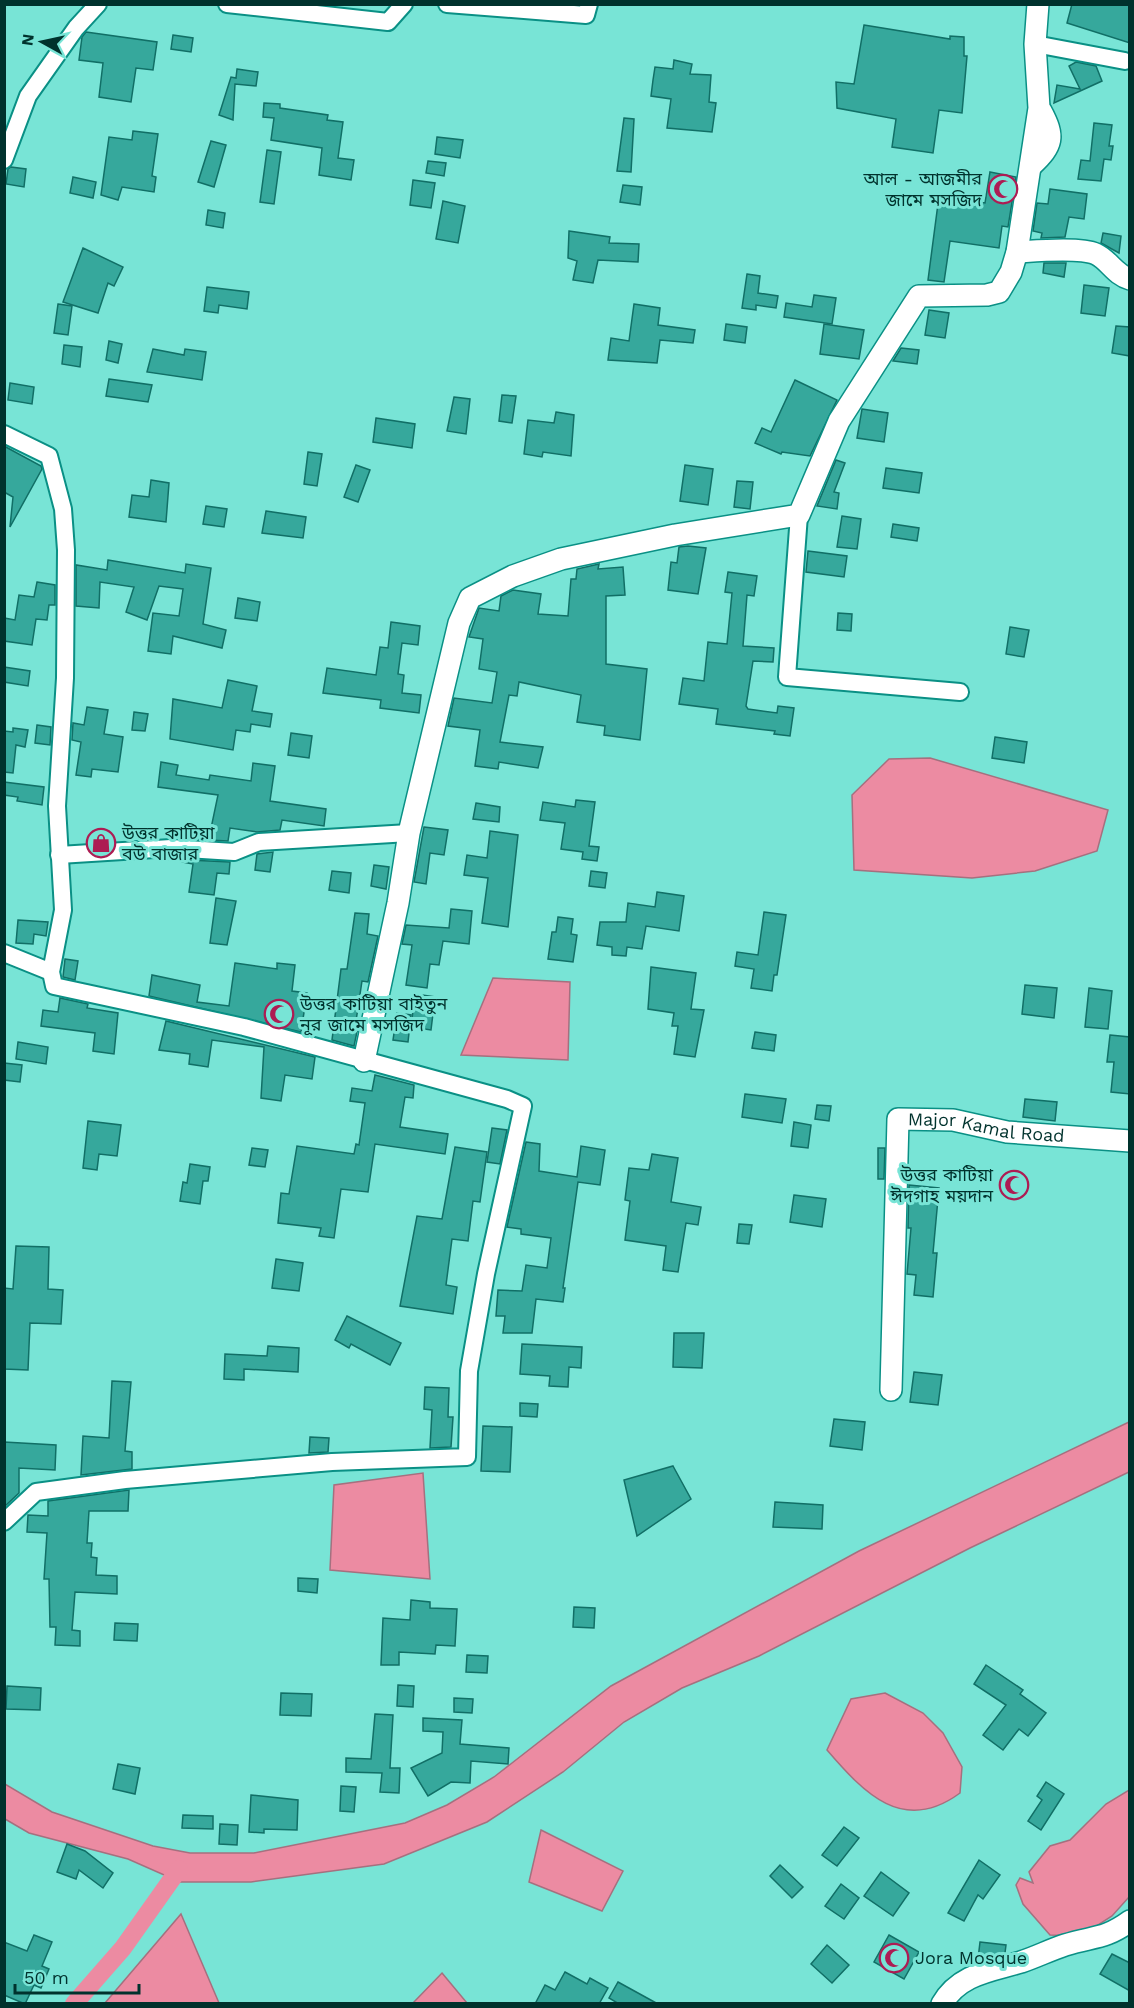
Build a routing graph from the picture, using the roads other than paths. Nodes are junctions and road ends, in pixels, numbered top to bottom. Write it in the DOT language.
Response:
graph roads {
  1 [pos="98,4"];
  2 [pos="227,4"];
  3 [pos="404,4"];
  4 [pos="447,4"];
  5 [pos="589,4"];
  6 [pos="1038,4"];
  7 [pos="1035,44"];
  8 [pos="1125,61"];
  9 [pos="4,160"];
  10 [pos="1017,252"];
  11 [pos="1130,279"];
  12 [pos="4,434"];
  13 [pos="799,515"];
  14 [pos="960,692"];
  15 [pos="409,833"];
  16 [pos="60,855"];
  17 [pos="4,953"];
  18 [pos="51,972"];
  19 [pos="364,1061"];
  20 [pos="1130,1142"];
  21 [pos="891,1390"];
  22 [pos="4,1522"];
  23 [pos="1130,1921"];
  24 [pos="942,2004"];
  1 -- 9 [label="street"];
  2 -- 3 [label="street"];
  4 -- 5 [label="street"];
  6 -- 7 [label="street"];
  7 -- 8 [label="street"];
  7 -- 10 [label="street"];
  10 -- 11 [label="street"];
  10 -- 13 [label="street"];
  12 -- 16 [label="street"];
  13 -- 14 [label="street"];
  13 -- 15 [label="street"];
  15 -- 16 [label="street"];
  15 -- 19 [label="street"];
  16 -- 18 [label="street"];
  17 -- 18 [label="street"];
  18 -- 19 [label="street"];
  19 -- 22 [label="street"];
  20 -- 21 [label="street, Major Kamal Road"];
  23 -- 24 [label="street"];
}
